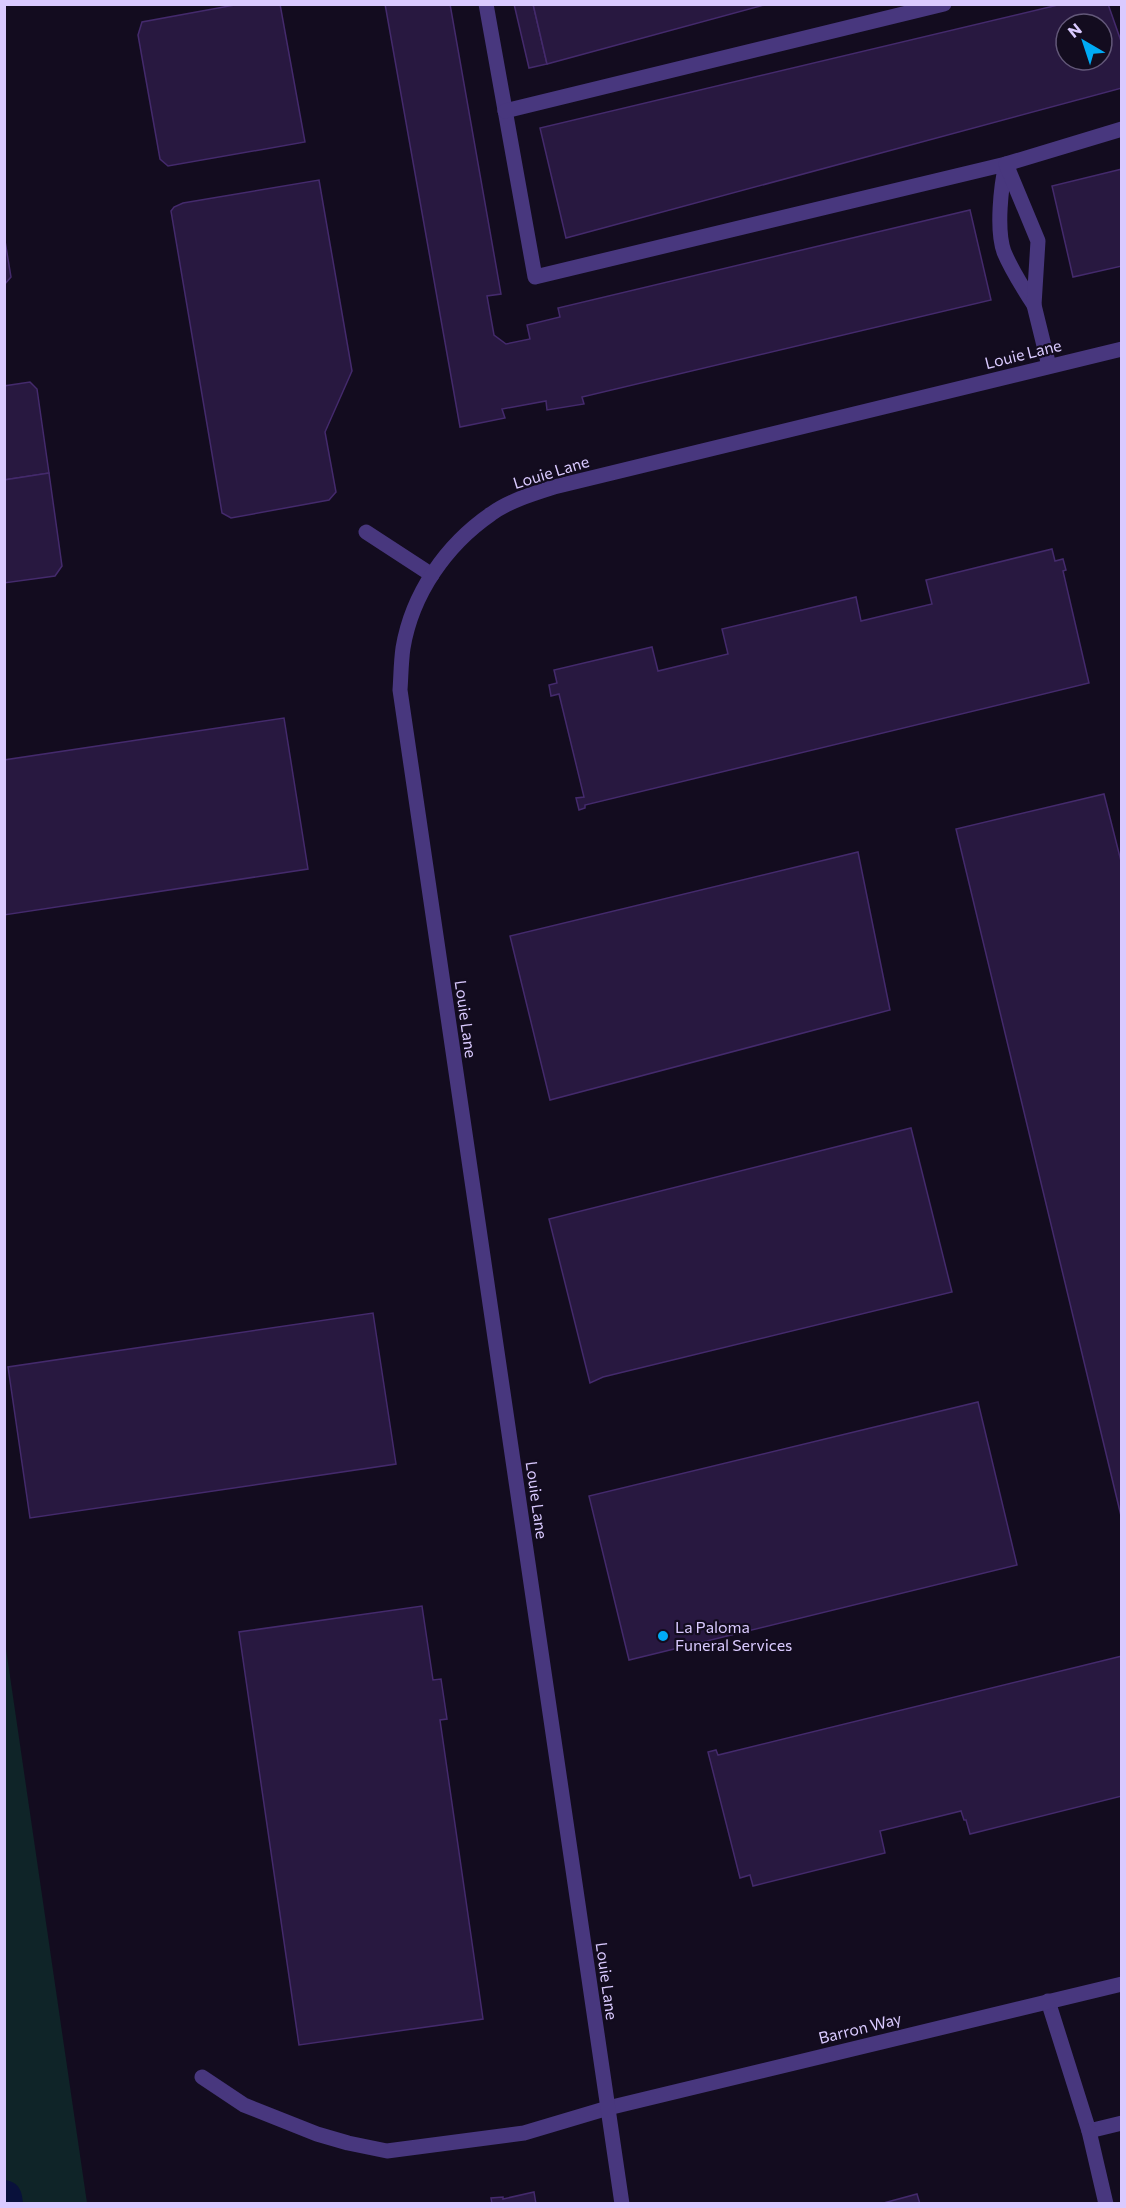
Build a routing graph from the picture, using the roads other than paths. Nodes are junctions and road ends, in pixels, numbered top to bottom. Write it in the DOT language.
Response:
graph roads {
  1 [pos="486,4"];
  2 [pos="944,4"];
  3 [pos="505,111"];
  4 [pos="1122,129"];
  5 [pos="1006,164"];
  6 [pos="1034,305"];
  7 [pos="1122,349"];
  8 [pos="1049,366"];
  9 [pos="366,532"];
  10 [pos="432,575"];
  11 [pos="1122,1984"];
  12 [pos="1048,2001"];
  13 [pos="202,2078"];
  14 [pos="608,2108"];
  15 [pos="1122,2123"];
  16 [pos="1089,2131"];
  17 [pos="622,2204"];
  18 [pos="1106,2204"];
  1 -- 3 [label="street"];
  2 -- 3 [label="street"];
  3 -- 5 [label="street"];
  4 -- 5 [label="street"];
  5 -- 6 [label="street"];
  5 -- 6 [label="street"];
  6 -- 8 [label="street"];
  7 -- 8 [label="street, Louie Lane"];
  8 -- 10 [label="street, Louie Lane"];
  9 -- 10 [label="street"];
  10 -- 14 [label="street, Louie Lane"];
  11 -- 12 [label="street, Barron Way"];
  12 -- 14 [label="street, Barron Way"];
  12 -- 16 [label="street"];
  13 -- 14 [label="street, Barron Way"];
  14 -- 17 [label="street, Louie Lane"];
  15 -- 16 [label="street"];
  16 -- 18 [label="street"];
}
